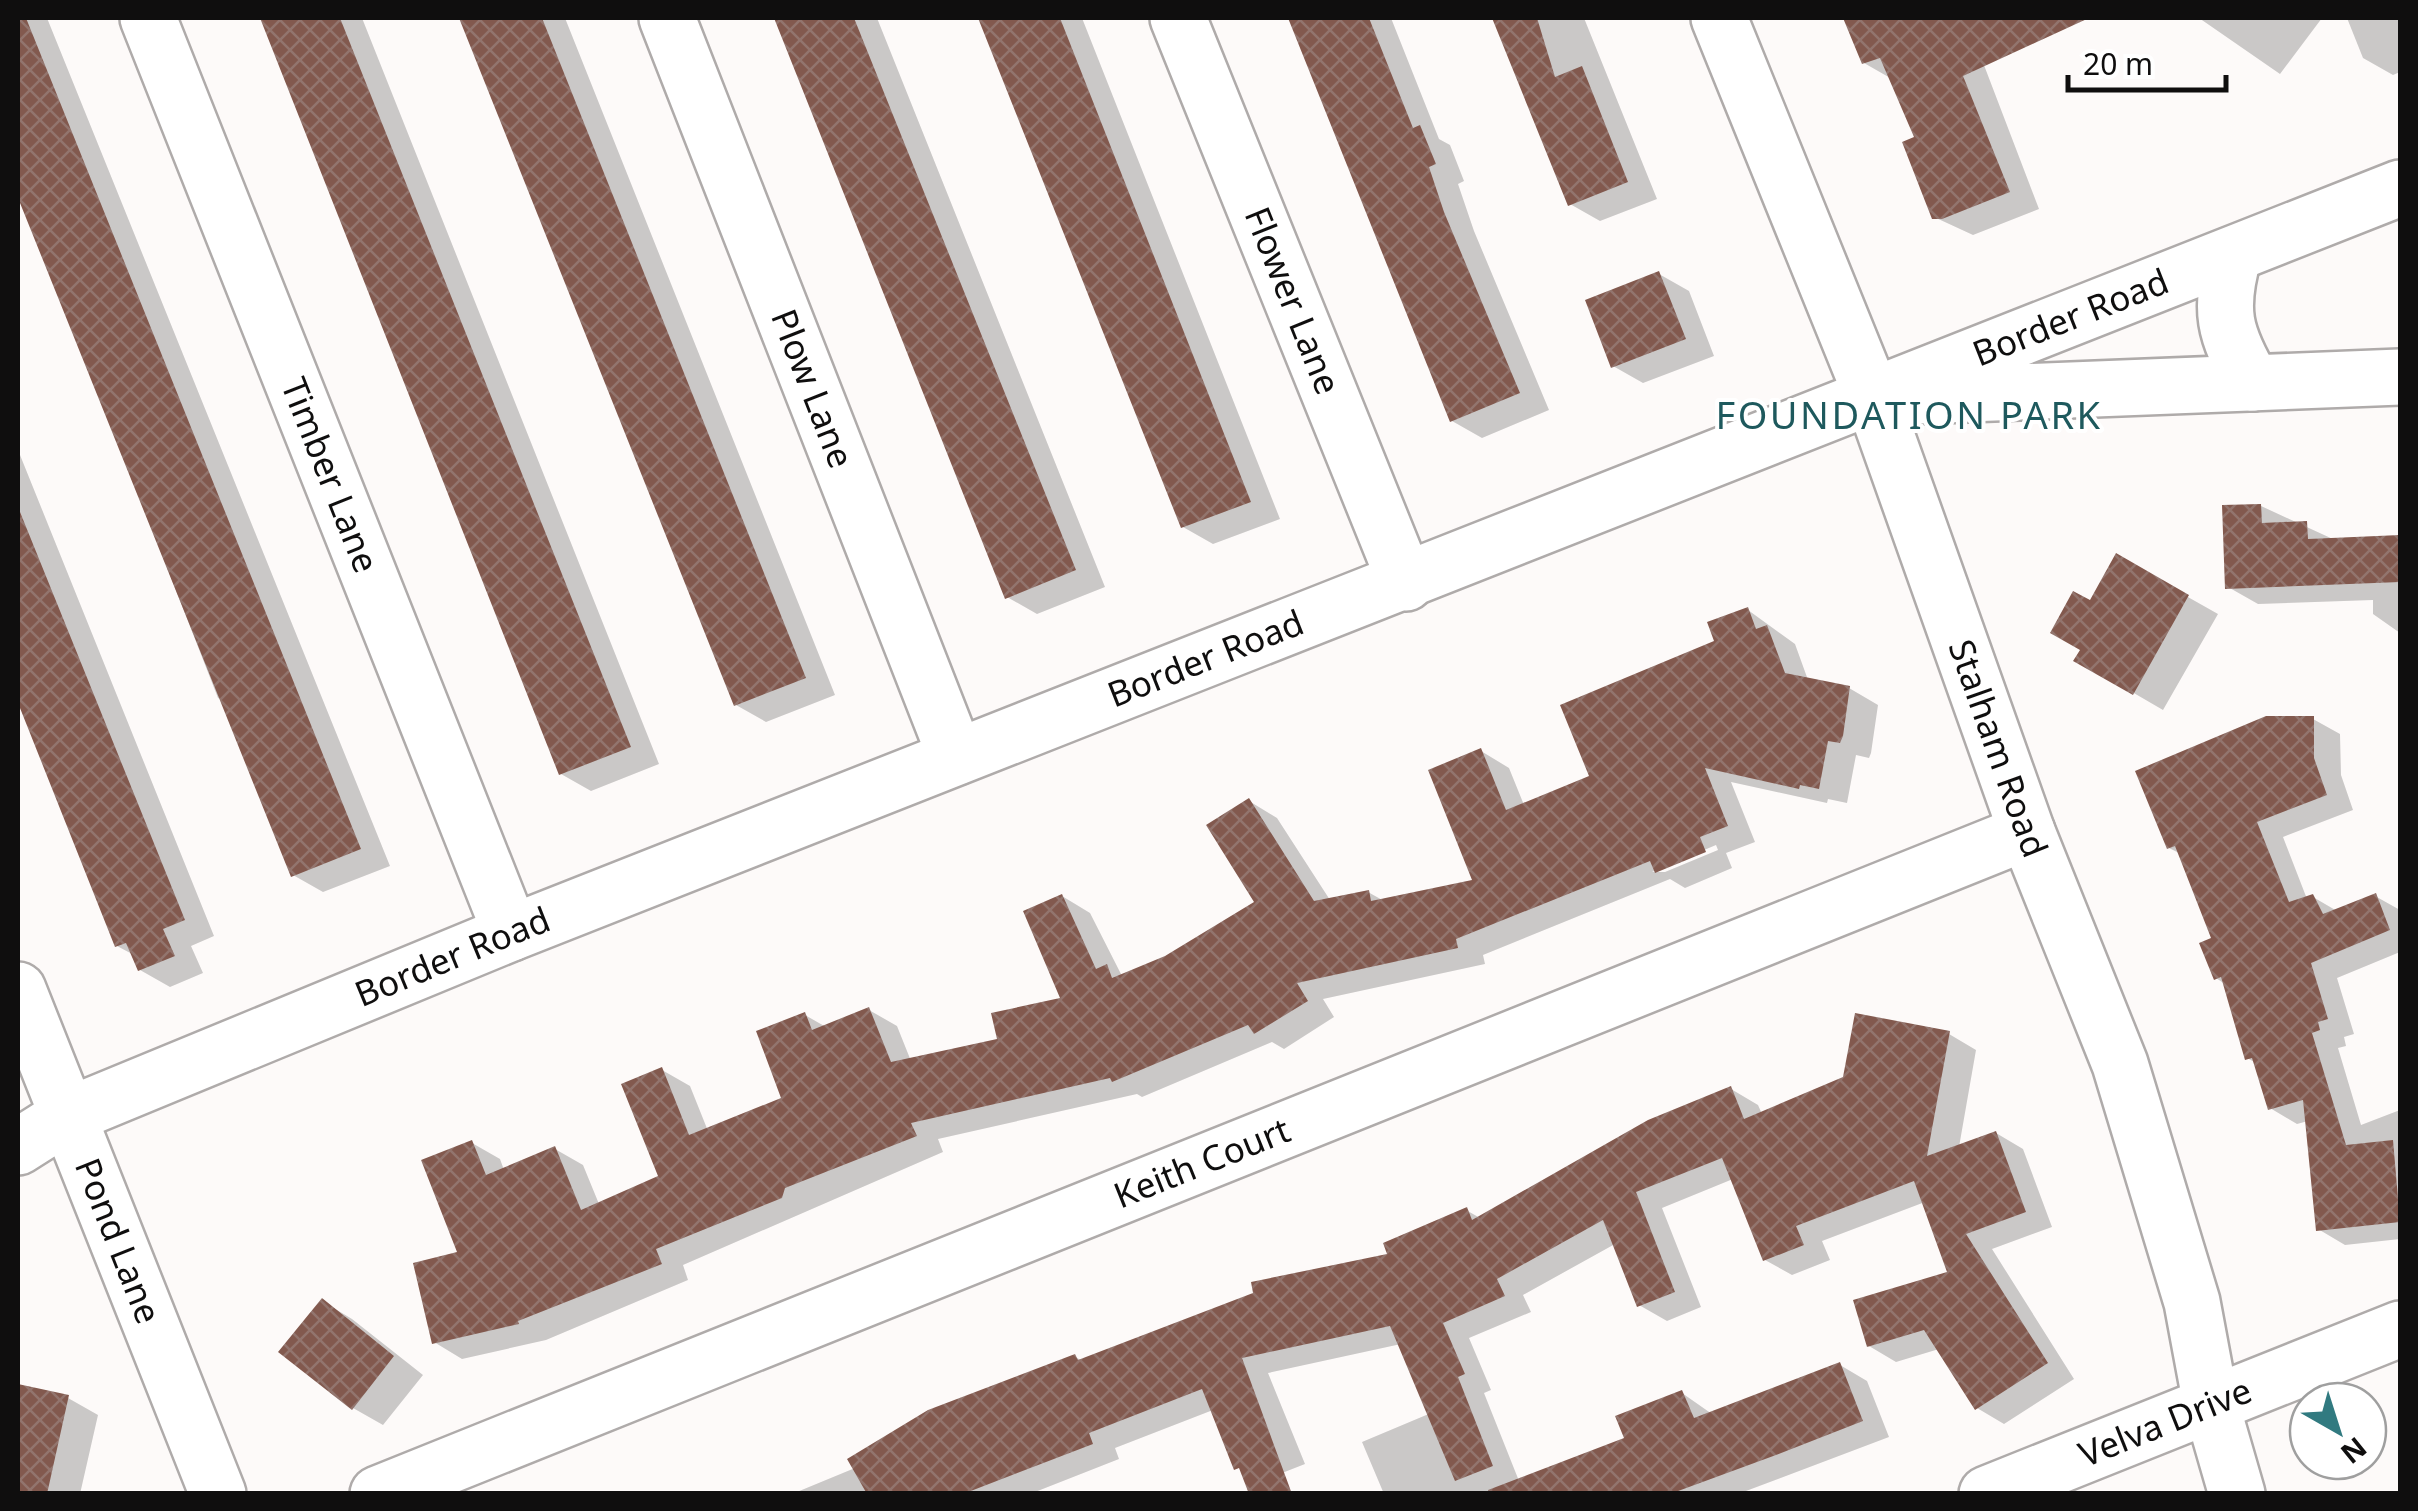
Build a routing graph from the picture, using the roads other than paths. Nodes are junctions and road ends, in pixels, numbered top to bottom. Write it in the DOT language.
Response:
graph roads {
  1 [pos="148,18"];
  2 [pos="668,18"];
  3 [pos="1178,18"];
  4 [pos="1719,18"];
  5 [pos="2400,188"];
  6 [pos="2234,254"];
  7 [pos="2400,377"];
  8 [pos="2253,383"];
  9 [pos="1873,398"];
  10 [pos="1406,583"];
  11 [pos="956,757"];
  12 [pos="2026,832"];
  13 [pos="512,932"];
  14 [pos="18,990"];
  15 [pos="67,1116"];
  16 [pos="18,1147"];
  17 [pos="2400,1329"];
  18 [pos="2211,1404"];
  19 [pos="218,1494"];
  20 [pos="378,1494"];
  21 [pos="1986,1494"];
  22 [pos="2237,1494"];
  1 -- 13 [label="street, Timber Lane"];
  2 -- 11 [label="street, Plow Lane"];
  3 -- 10 [label="street, Flower Lane"];
  4 -- 9 [label="street, Stalham Road"];
  5 -- 6 [label="street, Border Road"];
  6 -- 8 [label="street"];
  6 -- 9 [label="street, Border Road"];
  7 -- 8 [label="street"];
  8 -- 9 [label="street"];
  9 -- 10 [label="street, Border Road"];
  9 -- 12 [label="street, Stalham Road"];
  10 -- 11 [label="street, Border Road"];
  11 -- 13 [label="street, Border Road"];
  12 -- 18 [label="street, Stalham Road"];
  12 -- 20 [label="street, Keith Court"];
  13 -- 15 [label="street, Border Road"];
  14 -- 15 [label="street, Pond Lane"];
  15 -- 16 [label="street, Border Road"];
  15 -- 19 [label="street, Pond Lane"];
  17 -- 18 [label="street, Velva Drive"];
  18 -- 21 [label="street, Velva Drive"];
  18 -- 22 [label="street, Stalham Road"];
}
